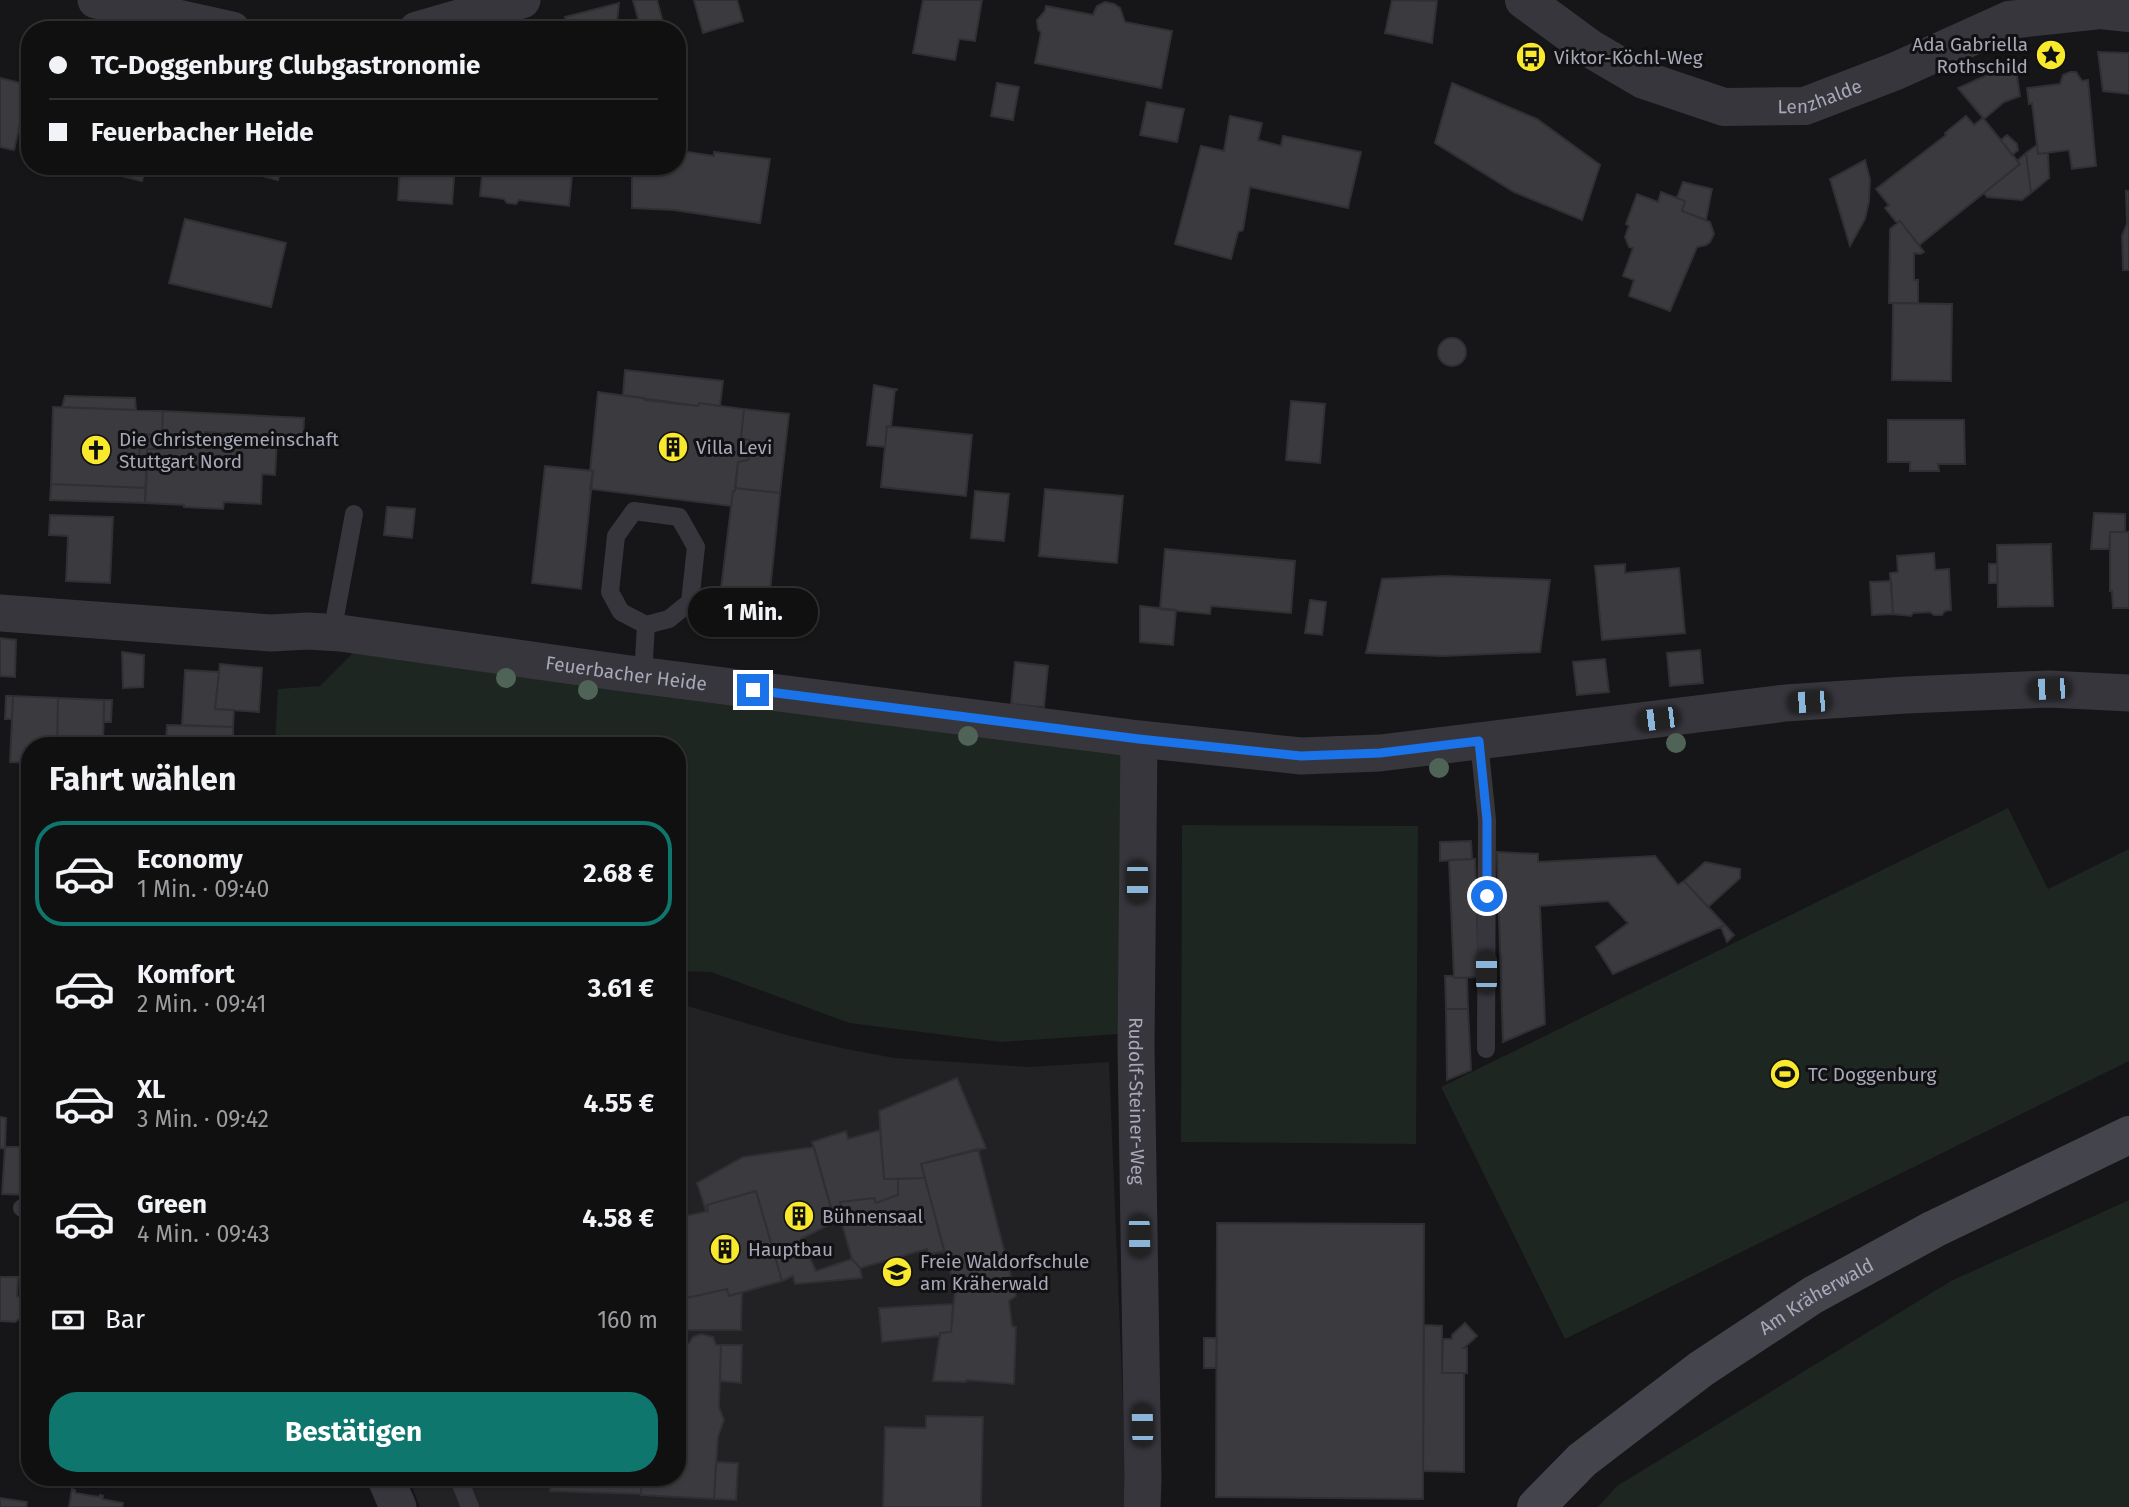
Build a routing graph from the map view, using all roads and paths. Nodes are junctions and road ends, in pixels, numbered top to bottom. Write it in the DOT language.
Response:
graph roads {
  1 [pos="96,0"];
  2 [pos="522,0"];
  3 [pos="1524,0"];
  4 [pos="2129,13"];
  5 [pos="191,21"];
  6 [pos="448,21"];
  7 [pos="354,514"];
  8 [pos="0,613"];
  9 [pos="646,625"];
  10 [pos="332,633"];
  11 [pos="643,675"];
  12 [pos="2129,693"];
  13 [pos="1139,739"];
  14 [pos="1479,741"];
  15 [pos="1486,1049"];
  16 [pos="2129,1135"];
  17 [pos="389,1486"];
  18 [pos="462,1486"];
  19 [pos="398,1507"];
  20 [pos="470,1507"];
  21 [pos="1142,1507"];
  22 [pos="1536,1507"];
  1 -- 5 [label="street"];
  2 -- 6 [label="street"];
  3 -- 4 [label="street, Lenzhalde"];
  7 -- 10 [label="lane"];
  8 -- 10 [label="street, Feuerbacher Heide"];
  9 -- 9 [label="lane"];
  9 -- 11 [label="lane"];
  10 -- 11 [label="street, Feuerbacher Heide"];
  11 -- 13 [label="street, Feuerbacher Heide"];
  12 -- 14 [label="street, Feuerbacher Heide"];
  13 -- 14 [label="street, Feuerbacher Heide"];
  13 -- 21 [label="street, Rudolf-Steiner-Weg"];
  14 -- 15 [label="lane"];
  16 -- 22 [label="main road, Am Kräherwald"];
  17 -- 19 [label="street"];
  18 -- 20 [label="lane"];
}
